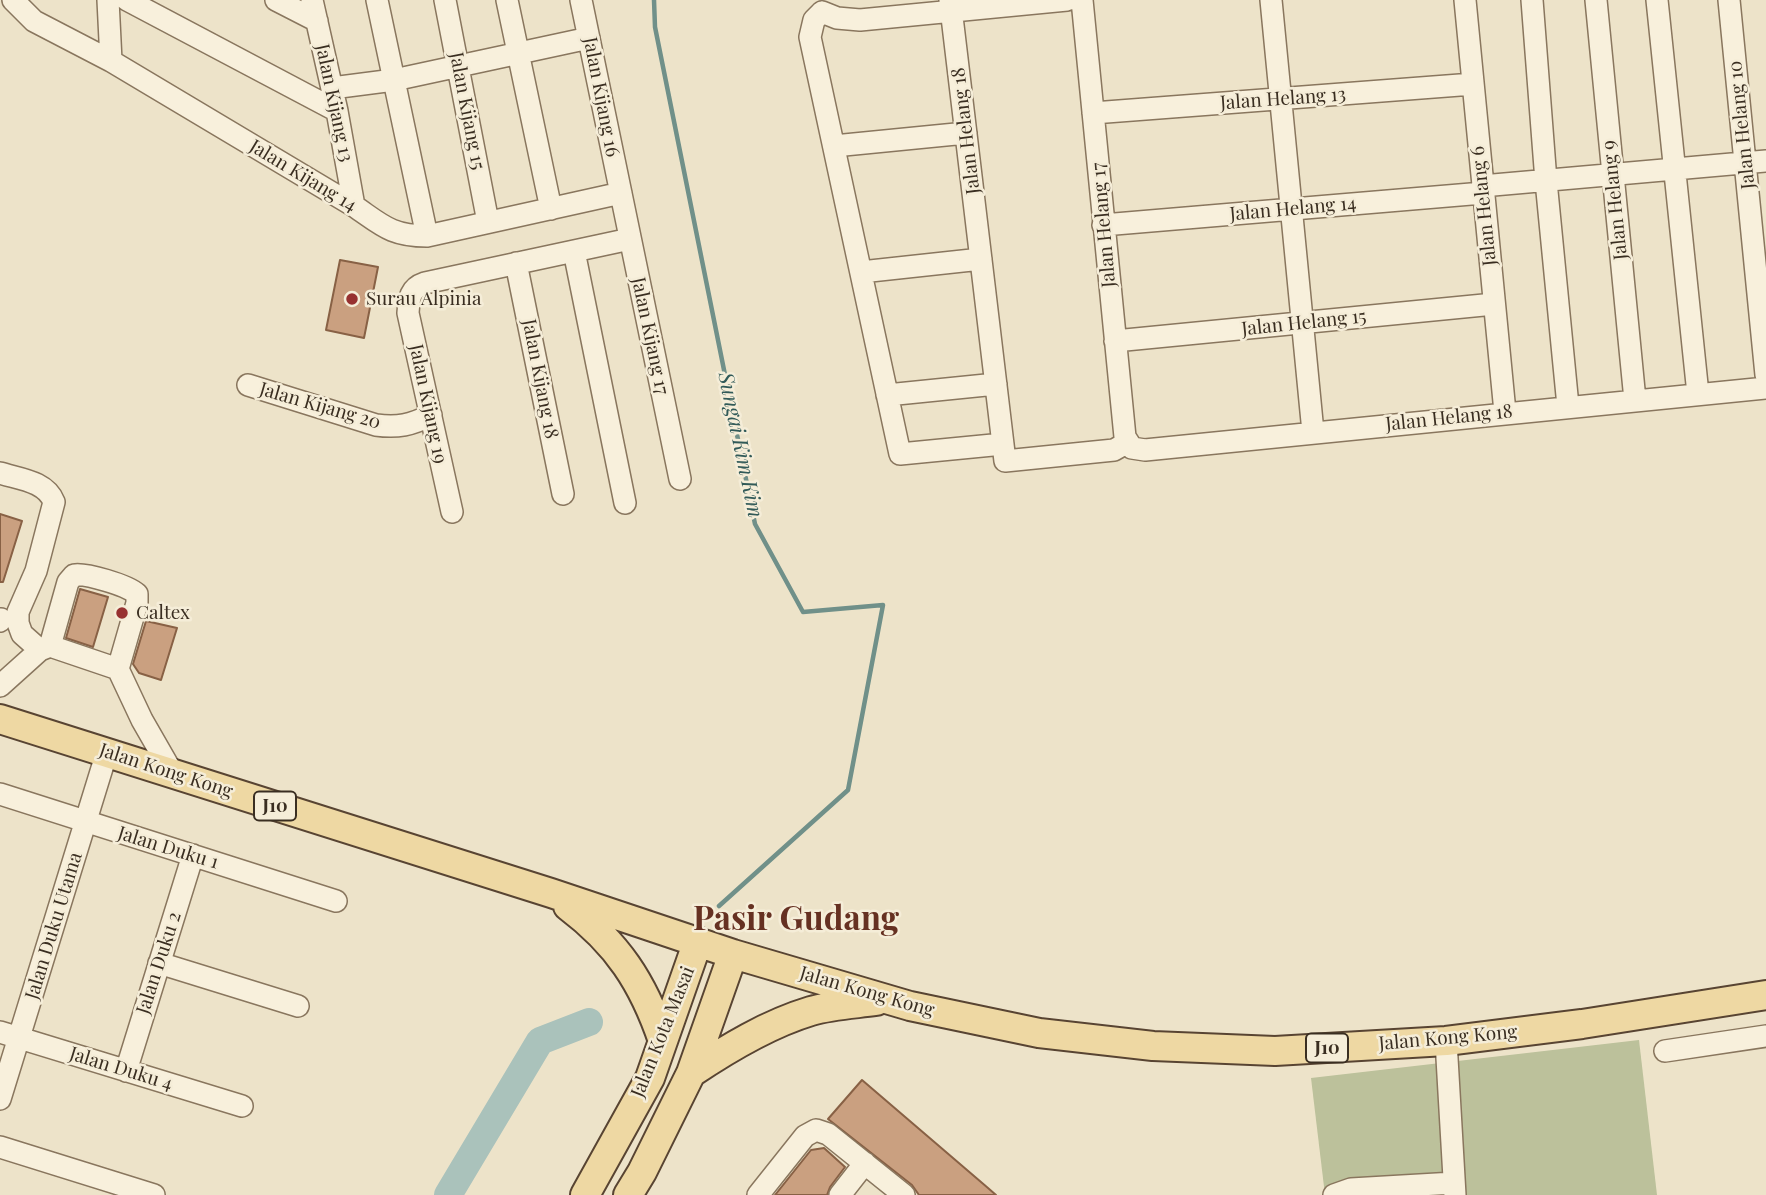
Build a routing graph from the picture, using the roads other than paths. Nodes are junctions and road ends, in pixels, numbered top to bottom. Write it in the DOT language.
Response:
graph roads {
  1 [pos="13,0"];
  2 [pos="108,0"];
  3 [pos="127,0"];
  4 [pos="276,0"];
  5 [pos="377,0"];
  6 [pos="445,0"];
  7 [pos="507,0"];
  8 [pos="581,0"];
  9 [pos="1067,0"];
  10 [pos="1082,0"];
  11 [pos="1271,0"];
  12 [pos="1465,0"];
  13 [pos="1532,0"];
  14 [pos="1596,0"];
  15 [pos="1657,0"];
  16 [pos="1729,0"];
  17 [pos="951,5"];
  18 [pos="819,6"];
  19 [pos="882,9"];
  20 [pos="34,10"];
  21 [pos="314,10"];
  22 [pos="589,38"];
  23 [pos="519,54"];
  24 [pos="111,61"];
  25 [pos="458,67"];
  26 [pos="394,80"];
  27 [pos="1473,84"];
  28 [pos="332,88"];
  29 [pos="1281,99"];
  30 [pos="337,111"];
  31 [pos="1093,113"];
  32 [pos="966,133"];
  33 [pos="834,146"];
  34 [pos="1756,162"];
  35 [pos="1673,169"];
  36 [pos="1613,175"];
  37 [pos="1546,181"];
  38 [pos="1482,190"];
  39 [pos="621,193"];
  40 [pos="354,206"];
  41 [pos="551,208"];
  42 [pos="1293,209"];
  43 [pos="488,222"];
  44 [pos="1103,225"];
  45 [pos="427,236"];
  46 [pos="630,239"];
  47 [pos="573,251"];
  48 [pos="981,259"];
  49 [pos="516,263"];
  50 [pos="861,272"];
  51 [pos="1494,304"];
  52 [pos="1303,323"];
  53 [pos="1115,341"];
  54 [pos="1766,375"];
  55 [pos="996,384"];
  56 [pos="248,385"];
  57 [pos="1766,388"];
  58 [pos="1698,394"];
  59 [pos="887,396"];
  60 [pos="1635,400"];
  61 [pos="1569,406"];
  62 [pos="1505,412"];
  63 [pos="430,415"];
  64 [pos="1313,432"];
  65 [pos="1130,445"];
  66 [pos="1004,453"];
  67 [pos="0,473"];
  68 [pos="680,479"];
  69 [pos="563,494"];
  70 [pos="625,503"];
  71 [pos="452,512"];
  72 [pos="5,618"];
  73 [pos="45,648"];
  74 [pos="118,669"];
  75 [pos="0,686"];
  76 [pos="0,719"];
  77 [pos="107,752"];
  78 [pos="173,774"];
  79 [pos="0,794"];
  80 [pos="86,822"];
  81 [pos="193,855"];
  82 [pos="551,893"];
  83 [pos="336,901"];
  84 [pos="698,941"];
  85 [pos="733,954"];
  86 [pos="159,963"];
  87 [pos="1766,995"];
  88 [pos="889,1000"];
  89 [pos="298,1006"];
  90 [pos="10,1035"];
  91 [pos="1766,1035"];
  92 [pos="663,1041"];
  93 [pos="1446,1041"];
  94 [pos="1665,1051"];
  95 [pos="126,1071"];
  96 [pos="691,1073"];
  97 [pos="0,1099"];
  98 [pos="243,1106"];
  99 [pos="0,1147"];
  100 [pos="865,1163"];
  101 [pos="1455,1189"];
  102 [pos="154,1195"];
  103 [pos="585,1195"];
  104 [pos="628,1195"];
  105 [pos="758,1195"];
  106 [pos="840,1195"];
  107 [pos="904,1195"];
  108 [pos="1334,1195"];
  1 -- 20 [label="street, Jalan Kijang 14"];
  2 -- 24 [label="street"];
  3 -- 30 [label="street"];
  4 -- 21 [label="street"];
  5 -- 26 [label="street"];
  6 -- 25 [label="street, Jalan Kijang 15"];
  7 -- 23 [label="street"];
  8 -- 22 [label="street, Jalan Kijang 16"];
  9 -- 17 [label="street"];
  10 -- 31 [label="street, Jalan Helang 17"];
  11 -- 29 [label="street"];
  12 -- 27 [label="street, Jalan Helang 6"];
  13 -- 37 [label="street"];
  14 -- 36 [label="street, Jalan Helang 9"];
  15 -- 35 [label="street"];
  16 -- 34 [label="street, Jalan Helang 10"];
  17 -- 19 [label="street"];
  17 -- 32 [label="street, Jalan Helang 18"];
  18 -- 19 [label="street"];
  18 -- 33 [label="street"];
  20 -- 24 [label="street, Jalan Kijang 14"];
  21 -- 28 [label="street, Jalan Kijang 13"];
  22 -- 23 [label="street"];
  22 -- 39 [label="street, Jalan Kijang 16"];
  23 -- 25 [label="street"];
  23 -- 41 [label="street"];
  24 -- 40 [label="street, Jalan Kijang 14"];
  25 -- 26 [label="street"];
  25 -- 43 [label="street, Jalan Kijang 15"];
  26 -- 28 [label="street"];
  26 -- 45 [label="street"];
  27 -- 29 [label="street, Jalan Helang 13"];
  27 -- 38 [label="street, Jalan Helang 6"];
  28 -- 30 [label="street, Jalan Kijang 13"];
  29 -- 31 [label="street, Jalan Helang 13"];
  29 -- 42 [label="street"];
  30 -- 40 [label="street, Jalan Kijang 13"];
  31 -- 44 [label="street, Jalan Helang 17"];
  32 -- 33 [label="street"];
  32 -- 48 [label="street, Jalan Helang 18"];
  33 -- 50 [label="street"];
  34 -- 35 [label="street, Jalan Helang 14"];
  34 -- 54 [label="street, Jalan Helang 10"];
  35 -- 36 [label="street, Jalan Helang 14"];
  35 -- 58 [label="street"];
  36 -- 37 [label="street, Jalan Helang 14"];
  36 -- 60 [label="street, Jalan Helang 9"];
  37 -- 38 [label="street, Jalan Helang 14"];
  37 -- 61 [label="street"];
  38 -- 42 [label="street, Jalan Helang 14"];
  38 -- 51 [label="street, Jalan Helang 6"];
  39 -- 41 [label="street, Jalan Kijang 14"];
  39 -- 46 [label="street, Jalan Kijang 17"];
  40 -- 45 [label="street, Jalan Kijang 14"];
  41 -- 43 [label="street, Jalan Kijang 14"];
  42 -- 44 [label="street, Jalan Helang 14"];
  42 -- 52 [label="street"];
  43 -- 45 [label="street, Jalan Kijang 14"];
  44 -- 53 [label="street, Jalan Helang 17"];
  46 -- 47 [label="street"];
  46 -- 68 [label="street, Jalan Kijang 17"];
  47 -- 49 [label="street"];
  47 -- 70 [label="street"];
  48 -- 50 [label="street"];
  48 -- 55 [label="street, Jalan Helang 18"];
  49 -- 63 [label="street, Jalan Kijang 19"];
  49 -- 69 [label="street, Jalan Kijang 18"];
  50 -- 59 [label="street"];
  51 -- 52 [label="street, Jalan Helang 15"];
  51 -- 62 [label="street, Jalan Helang 6"];
  52 -- 53 [label="street, Jalan Helang 15"];
  52 -- 64 [label="street"];
  53 -- 65 [label="street, Jalan Helang 17"];
  55 -- 59 [label="street"];
  55 -- 66 [label="street, Jalan Helang 18"];
  56 -- 63 [label="street, Jalan Kijang 20"];
  57 -- 58 [label="street, Jalan Helang 18"];
  58 -- 60 [label="street, Jalan Helang 18"];
  59 -- 66 [label="street, Jalan Helang 18"];
  60 -- 61 [label="street, Jalan Helang 18"];
  61 -- 62 [label="street, Jalan Helang 18"];
  62 -- 64 [label="street, Jalan Helang 18"];
  63 -- 71 [label="street, Jalan Kijang 19"];
  64 -- 65 [label="street, Jalan Helang 18"];
  65 -- 66 [label="street, Jalan Helang 18"];
  67 -- 72 [label="street"];
  72 -- 73 [label="street"];
  73 -- 74 [label="street"];
  73 -- 74 [label="street"];
  73 -- 75 [label="street"];
  74 -- 78 [label="street"];
  76 -- 77 [label="main road, Jalan Kong Kong / J10"];
  77 -- 78 [label="main road, Jalan Kong Kong / J10"];
  77 -- 80 [label="street, Jalan Duku Utama"];
  78 -- 82 [label="main road, Jalan Kong Kong / J10"];
  79 -- 80 [label="street, Jalan Duku 1"];
  80 -- 81 [label="street, Jalan Duku 1"];
  80 -- 90 [label="street, Jalan Duku Utama"];
  81 -- 83 [label="street, Jalan Duku 1"];
  81 -- 86 [label="street, Jalan Duku 2"];
  82 -- 84 [label="main road, Jalan Kong Kong / J10"];
  82 -- 92 [label="main road"];
  84 -- 85 [label="main road, Jalan Kong Kong / J10"];
  84 -- 92 [label="main road, Jalan Kota Masai"];
  85 -- 88 [label="main road, Jalan Kong Kong / J10"];
  85 -- 96 [label="main road, Jalan Kota Masai"];
  86 -- 89 [label="street"];
  86 -- 95 [label="street, Jalan Duku 2"];
  87 -- 93 [label="main road, Jalan Kong Kong / J10"];
  88 -- 93 [label="main road, Jalan Kong Kong / J10"];
  88 -- 96 [label="main road"];
  90 -- 95 [label="street, Jalan Duku 4"];
  90 -- 97 [label="street, Jalan Duku Utama"];
  91 -- 94 [label="street"];
  92 -- 103 [label="main road, Jalan Kota Masai"];
  93 -- 101 [label="street"];
  95 -- 98 [label="street, Jalan Duku 4"];
  96 -- 104 [label="main road, Jalan Kota Masai"];
  99 -- 102 [label="street"];
  100 -- 105 [label="street"];
  100 -- 106 [label="street"];
  100 -- 107 [label="street"];
  101 -- 108 [label="street"];
}
